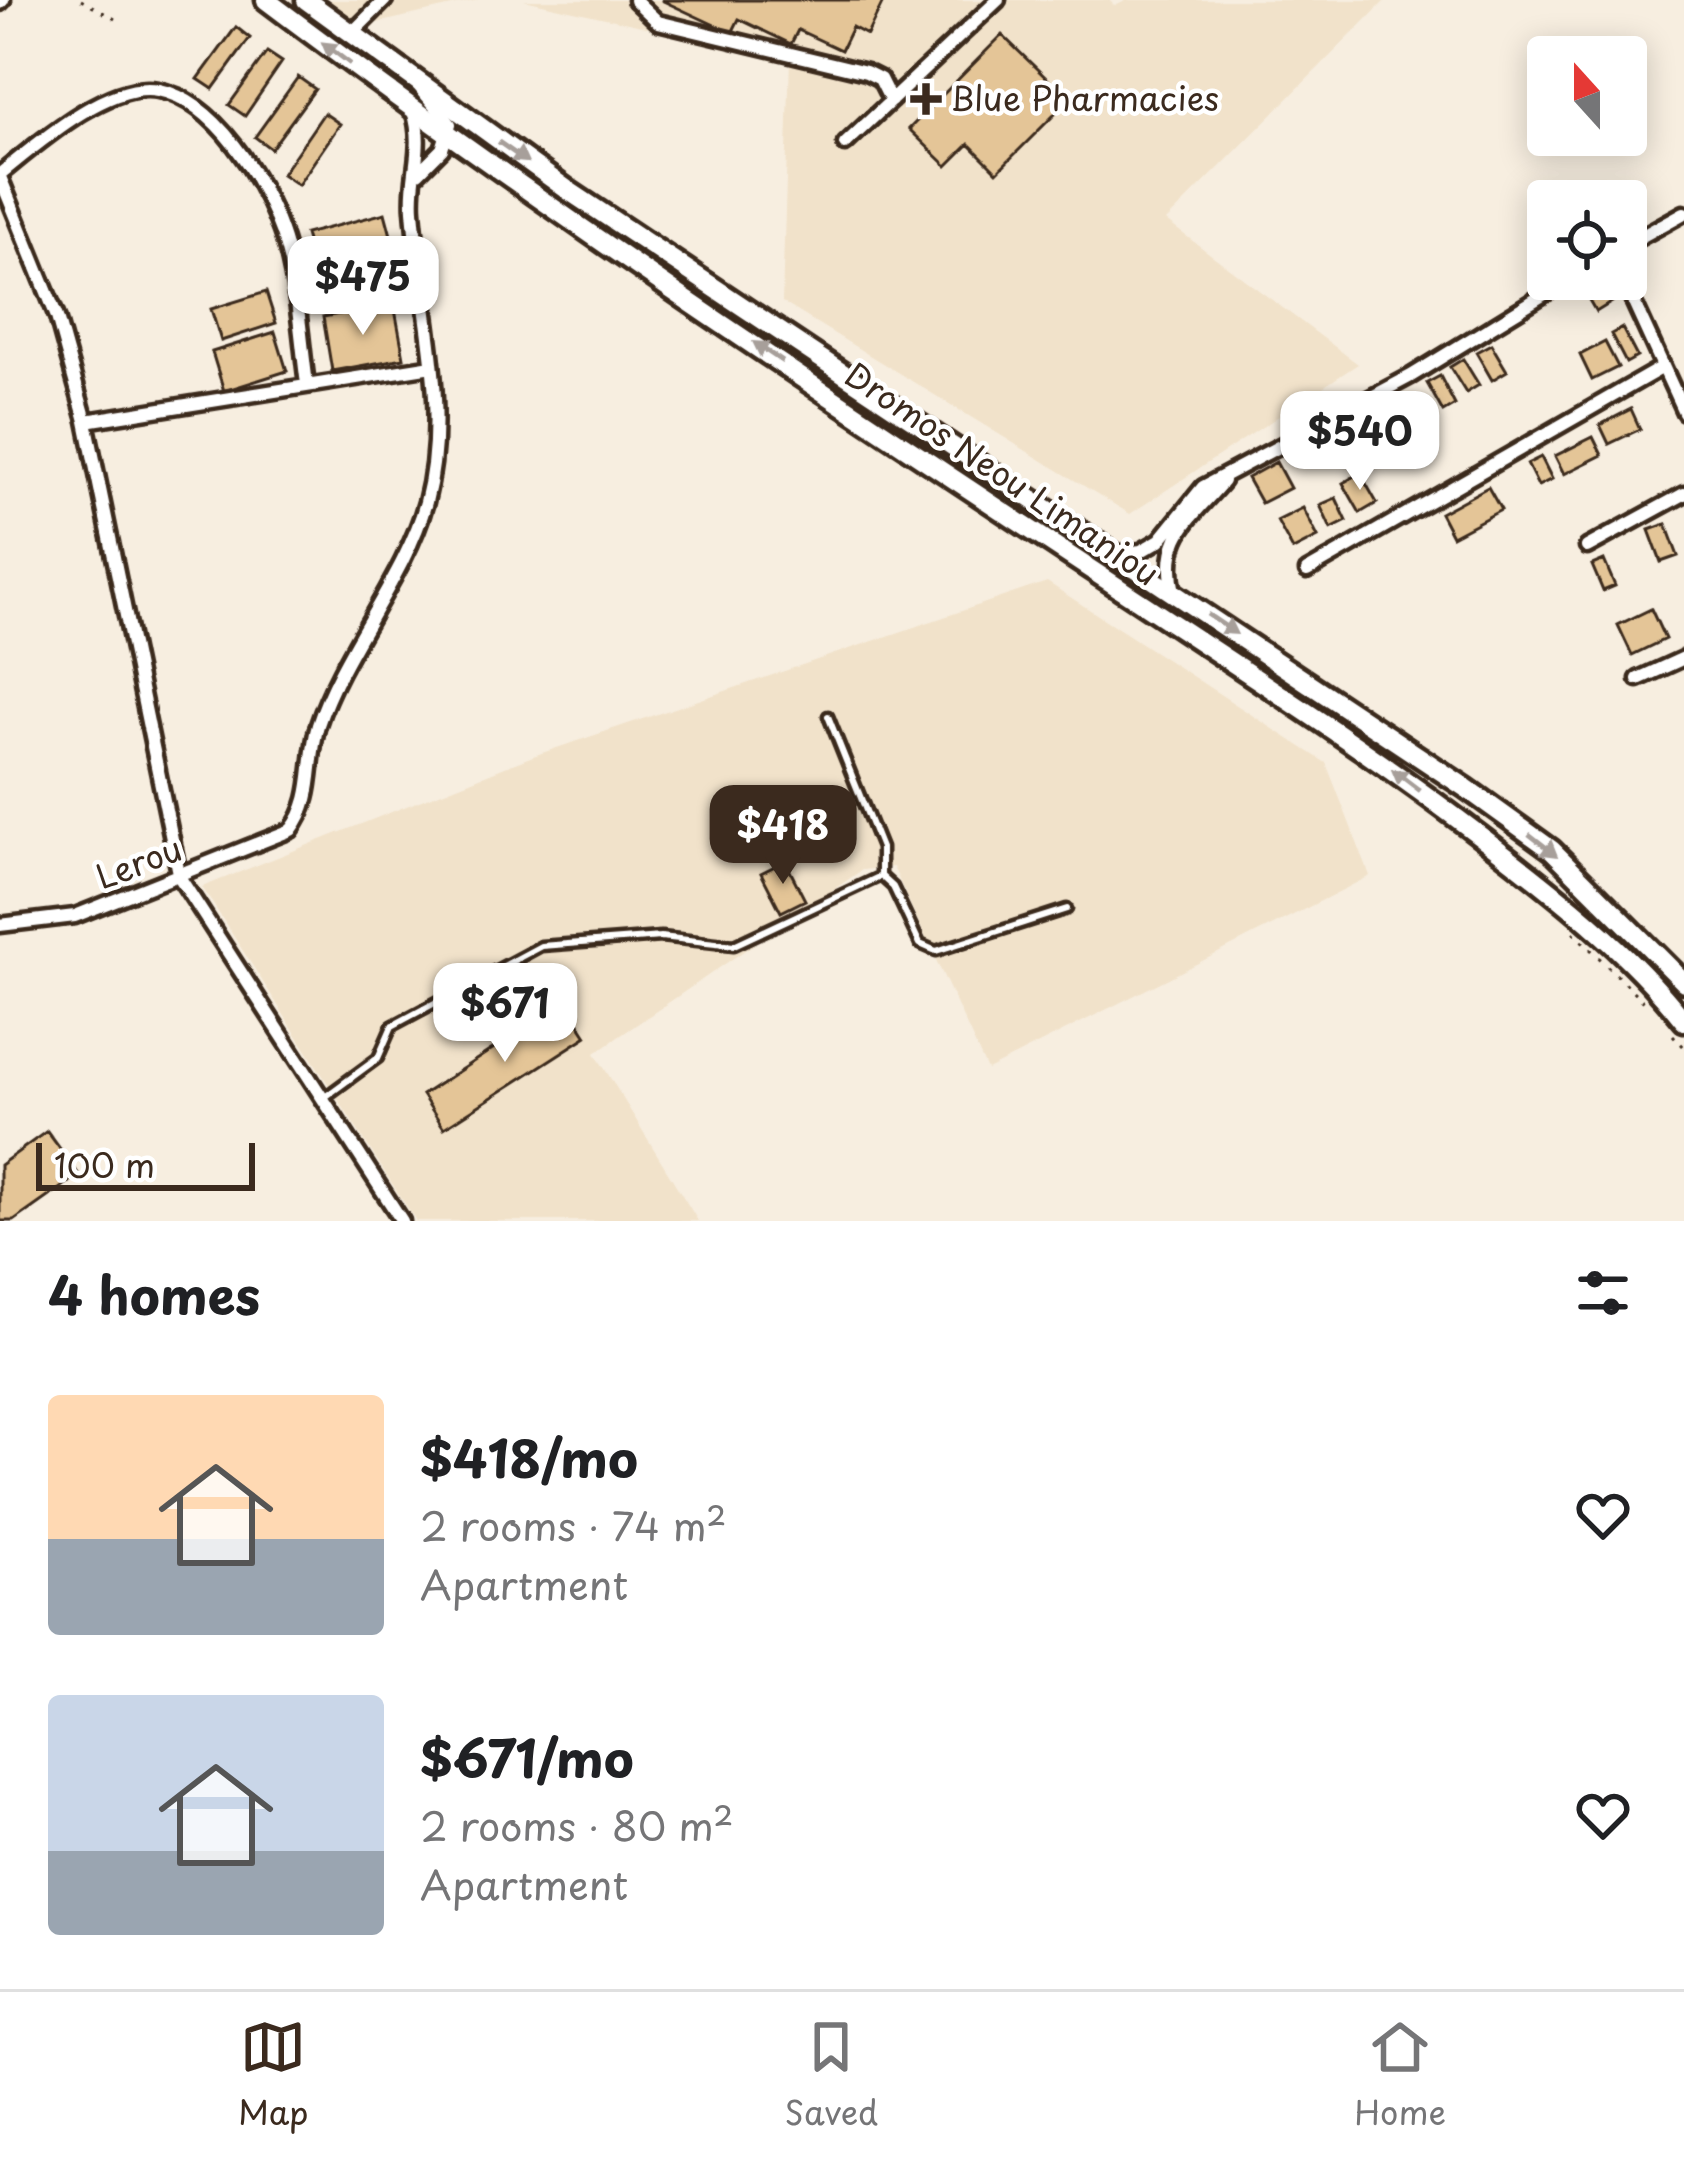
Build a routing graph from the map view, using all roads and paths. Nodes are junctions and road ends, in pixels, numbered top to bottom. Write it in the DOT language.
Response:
graph roads {
  1 [pos="81,0"];
  2 [pos="266,0"];
  3 [pos="306,0"];
  4 [pos="385,0"];
  5 [pos="635,0"];
  6 [pos="998,0"];
  7 [pos="115,19"];
  8 [pos="351,34"];
  9 [pos="418,84"];
  10 [pos="891,101"];
  11 [pos="412,109"];
  12 [pos="450,134"];
  13 [pos="845,144"];
  14 [pos="418,173"];
  15 [pos="0,175"];
  16 [pos="1684,213"];
  17 [pos="1647,233"];
  18 [pos="1535,300"];
  19 [pos="1633,300"];
  20 [pos="432,365"];
  21 [pos="1663,367"];
  22 [pos="307,384"];
  23 [pos="1684,412"];
  24 [pos="86,421"];
  25 [pos="1227,475"];
  26 [pos="1684,494"];
  27 [pos="1587,548"];
  28 [pos="1116,554"];
  29 [pos="1307,571"];
  30 [pos="1174,592"];
  31 [pos="1684,658"];
  32 [pos="1638,679"];
  33 [pos="828,716"];
  34 [pos="881,876"];
  35 [pos="180,878"];
  36 [pos="1067,909"];
  37 [pos="0,925"];
  38 [pos="1684,982"];
  39 [pos="1684,1021"];
  40 [pos="323,1099"];
  41 [pos="402,1221"];
  1 -- 7 [label="path"];
  11 -- 2 [label="main road, Dromos Neou Limaniou, one-way"];
  3 -- 8 [label="main road, Dromos Neou Limaniou"];
  4 -- 8 [label="street"];
  5 -- 10 [label="street"];
  6 -- 10 [label="street"];
  8 -- 9 [label="main road, Dromos Neou Limaniou"];
  9 -- 12 [label="street"];
  9 -- 28 [label="main road, Dromos Neou Limaniou, one-way"];
  10 -- 13 [label="street"];
  11 -- 12 [label="main road, Dromos Neou Limaniou"];
  11 -- 14 [label="street"];
  12 -- 14 [label="street"];
  39 -- 12 [label="main road, Dromos Neou Limaniou, one-way"];
  14 -- 20 [label="street"];
  15 -- 22 [label="street"];
  15 -- 24 [label="street"];
  16 -- 17 [label="street"];
  18 -- 25 [label="street"];
  19 -- 21 [label="street"];
  20 -- 22 [label="street"];
  20 -- 35 [label="street, Lerou"];
  21 -- 23 [label="street"];
  21 -- 29 [label="street"];
  22 -- 24 [label="street"];
  24 -- 35 [label="street"];
  25 -- 28 [label="street"];
  25 -- 30 [label="street"];
  26 -- 27 [label="street"];
  28 -- 30 [label="main road, Dromos Neou Limaniou"];
  30 -- 38 [label="main road, Dromos Neou Limaniou, one-way"];
  31 -- 32 [label="street"];
  33 -- 34 [label="lane"];
  34 -- 36 [label="lane"];
  34 -- 40 [label="lane"];
  35 -- 37 [label="street, Lerou"];
  35 -- 40 [label="street"];
  40 -- 41 [label="street"];
}
